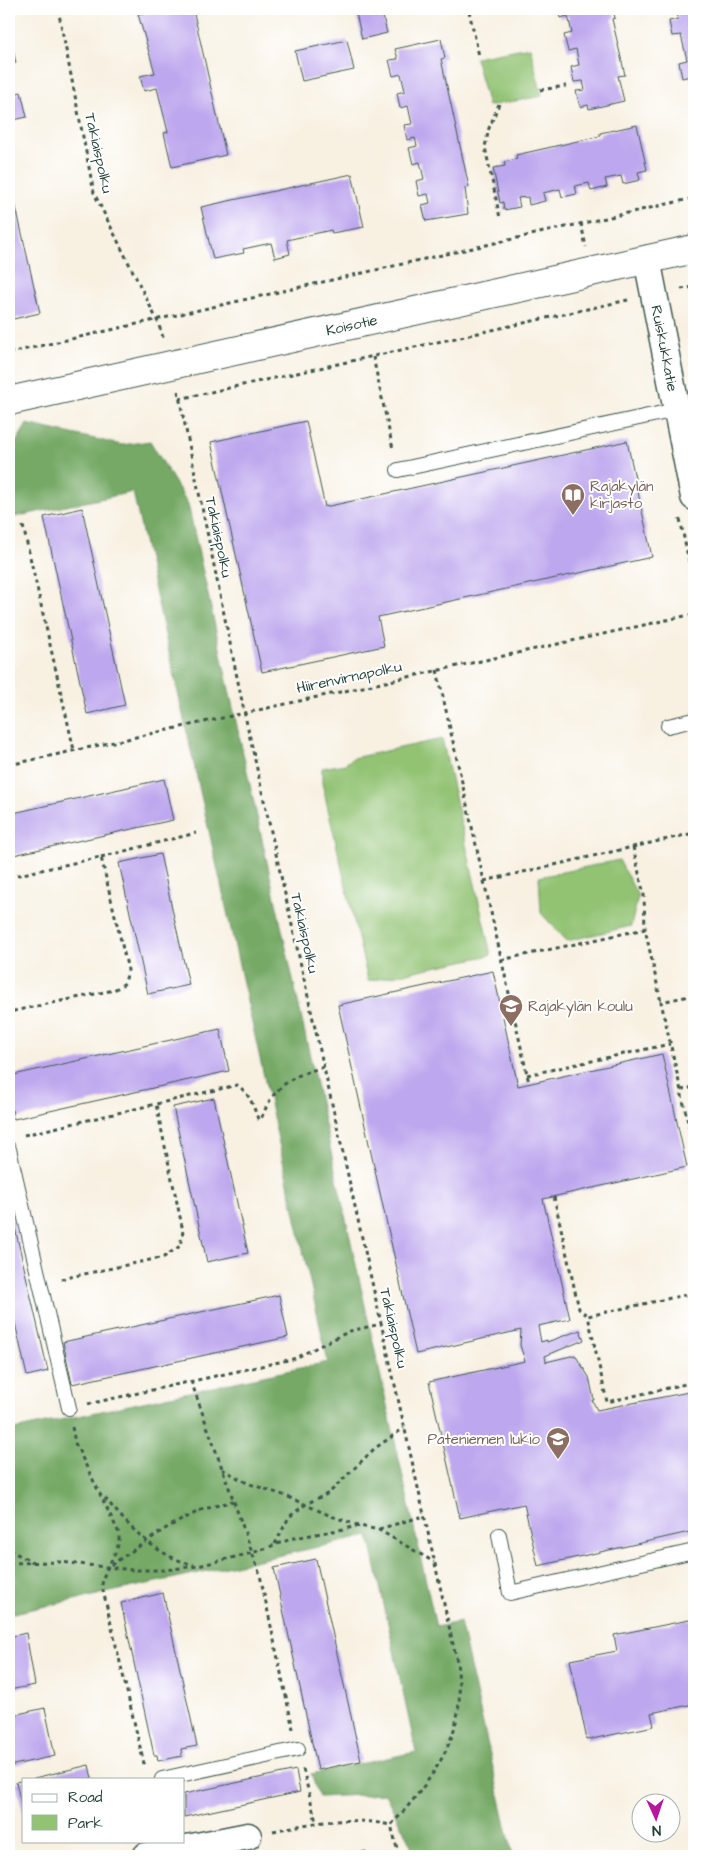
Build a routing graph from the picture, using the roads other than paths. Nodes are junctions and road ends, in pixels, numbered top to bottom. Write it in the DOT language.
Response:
graph roads {
  1 [pos="694,249"];
  2 [pos="647,259"];
  3 [pos="9,401"];
  4 [pos="676,410"];
  5 [pos="398,470"];
  6 [pos="694,497"];
  7 [pos="694,720"];
  8 [pos="668,726"];
  9 [pos="9,1149"];
  10 [pos="70,1408"];
  11 [pos="499,1536"];
  12 [pos="694,1551"];
  13 [pos="298,1750"];
  14 [pos="167,1778"];
  15 [pos="248,1836"];
  16 [pos="154,1850"];
  1 -- 2 [label="street, Koisotie"];
  2 -- 3 [label="street, Koisotie"];
  2 -- 4 [label="street, Ruiskukkatie"];
  4 -- 5 [label="lane"];
  4 -- 6 [label="street, Ruiskukkatie"];
  7 -- 8 [label="lane"];
  9 -- 10 [label="lane"];
  11 -- 12 [label="lane"];
  13 -- 14 [label="lane"];
  15 -- 16 [label="street"];
}
